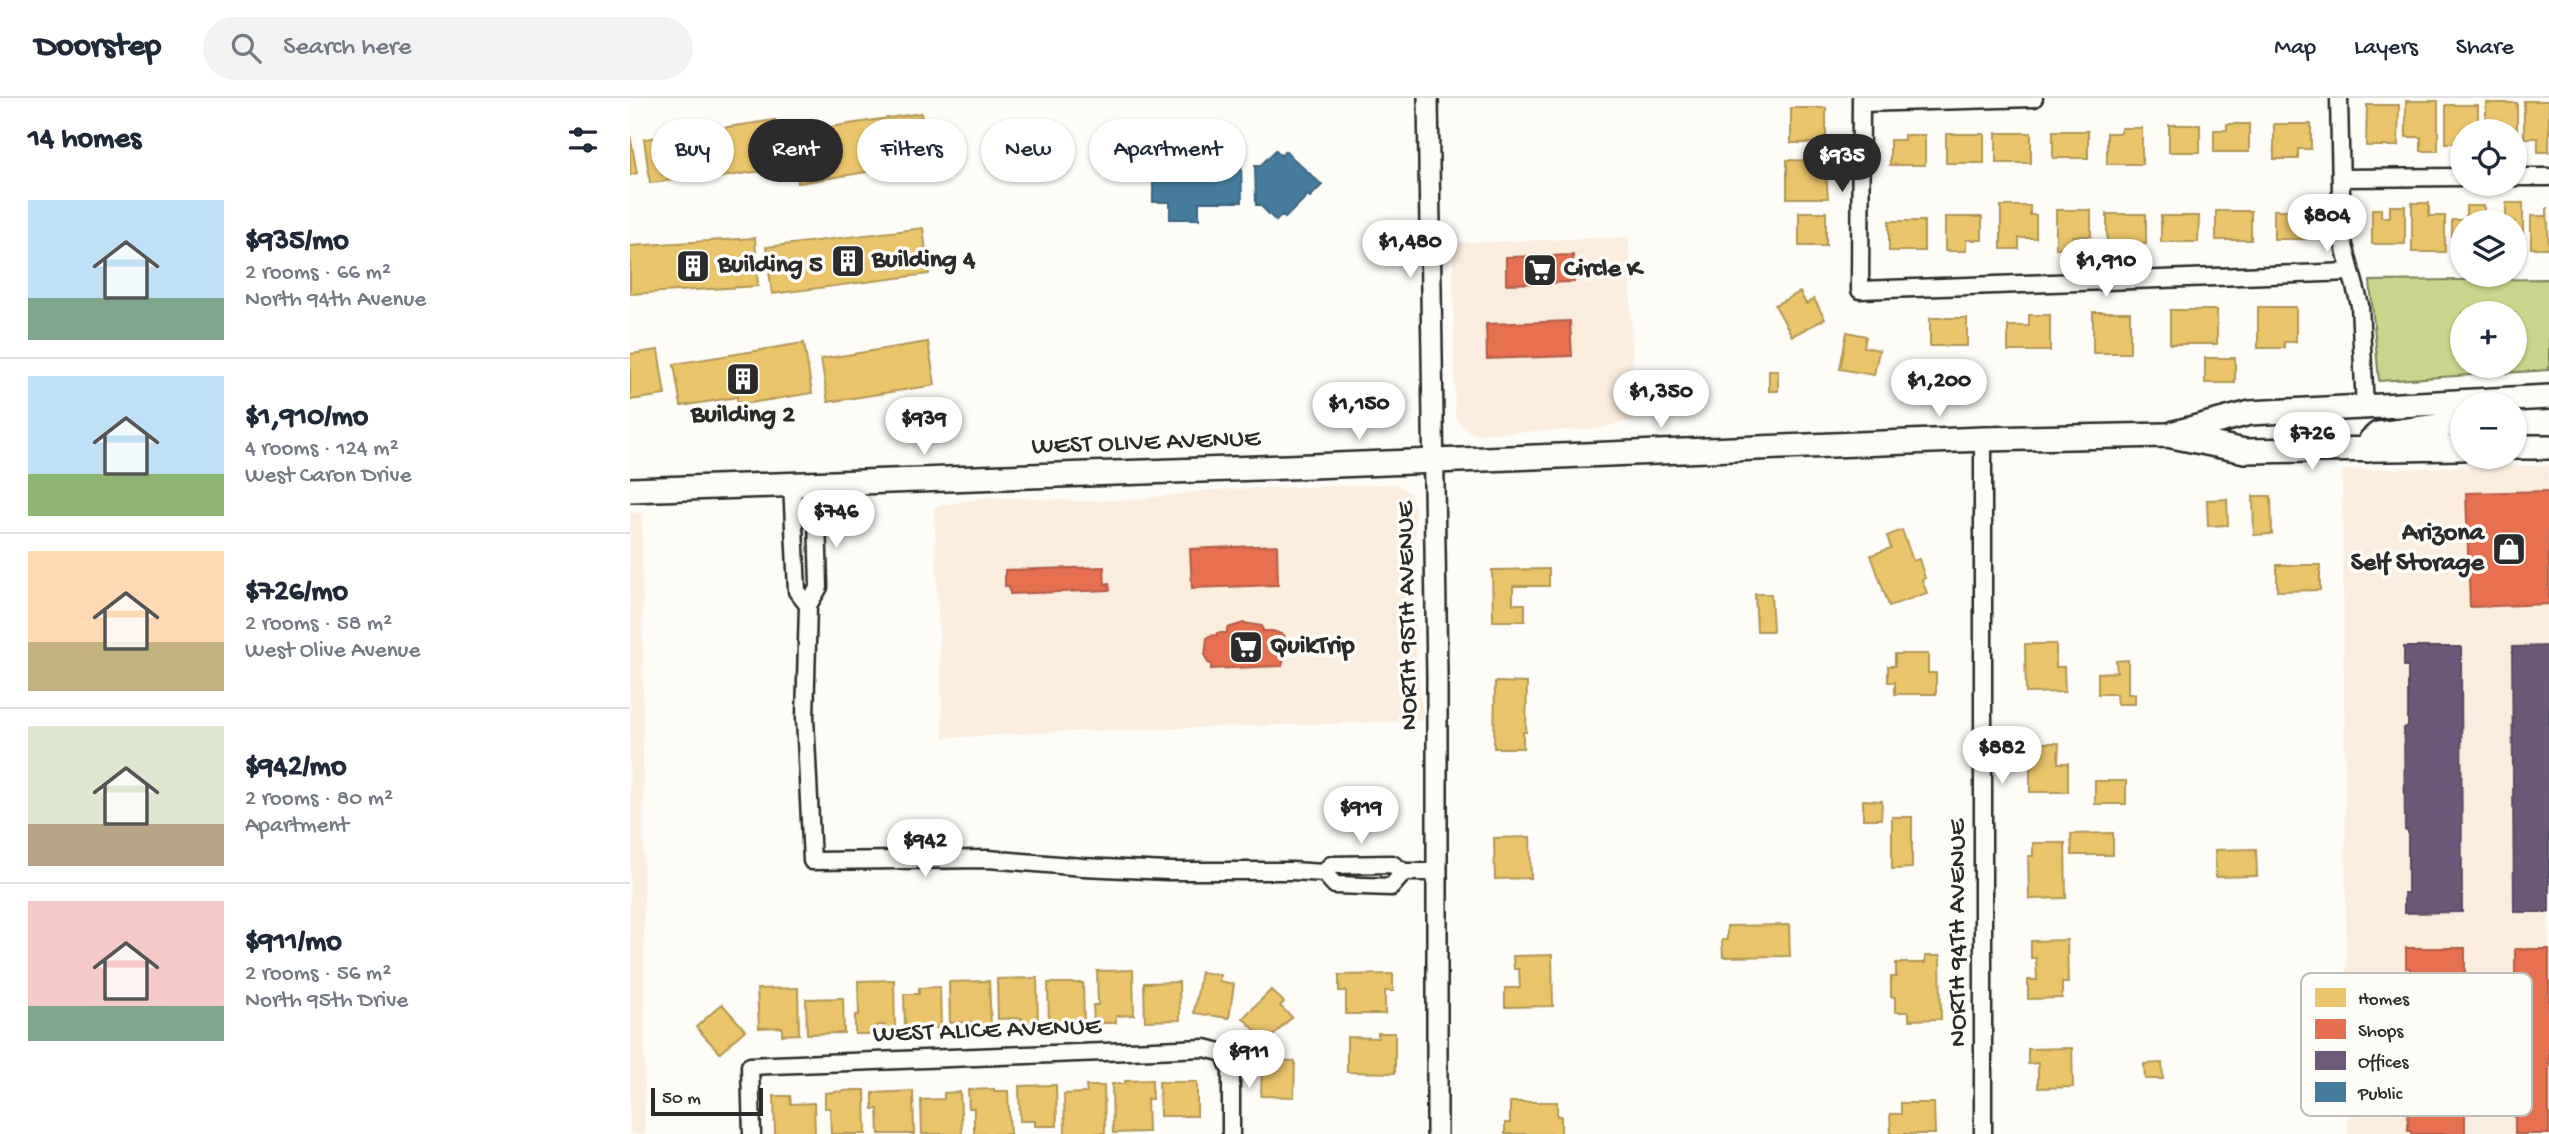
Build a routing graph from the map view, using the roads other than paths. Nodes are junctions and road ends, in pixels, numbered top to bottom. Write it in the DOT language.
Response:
graph roads {
  1 [pos="1428,98"];
  2 [pos="2034,98"];
  3 [pos="2339,98"];
  4 [pos="1861,101"];
  5 [pos="2450,177"];
  6 [pos="2527,177"];
  7 [pos="2549,177"];
  8 [pos="2341,178"];
  9 [pos="2351,272"];
  10 [pos="2548,397"];
  11 [pos="2527,406"];
  12 [pos="2365,408"];
  13 [pos="2450,425"];
  14 [pos="2167,435"];
  15 [pos="1983,439"];
  16 [pos="2527,447"];
  17 [pos="2549,447"];
  18 [pos="2450,448"];
  19 [pos="2368,450"];
  20 [pos="1433,461"];
  21 [pos="792,482"];
  22 [pos="816,482"];
  23 [pos="630,490"];
  24 [pos="808,605"];
  25 [pos="1437,872"];
  26 [pos="752,1134"];
  27 [pos="1231,1134"];
  28 [pos="1437,1134"];
  29 [pos="1983,1134"];
  1 -- 20 [label="street, NORTH 95TH AVENUE"];
  2 -- 4 [label="street"];
  3 -- 8 [label="street"];
  4 -- 9 [label="street"];
  5 -- 8 [label="street"];
  6 -- 7 [label="street"];
  8 -- 9 [label="street"];
  9 -- 12 [label="street"];
  10 -- 11 [label="main road"];
  10 -- 12 [label="main road, WEST OLIVE AVENUE"];
  12 -- 14 [label="main road, WEST OLIVE AVENUE"];
  13 -- 19 [label="main road"];
  14 -- 15 [label="main road, WEST OLIVE AVENUE"];
  14 -- 19 [label="main road, WEST OLIVE AVENUE"];
  15 -- 20 [label="main road, WEST OLIVE AVENUE"];
  15 -- 29 [label="street, NORTH 94TH AVENUE"];
  16 -- 17 [label="main road"];
  18 -- 19 [label="main road, WEST OLIVE AVENUE"];
  20 -- 22 [label="main road, WEST OLIVE AVENUE"];
  20 -- 25 [label="street, NORTH 95TH AVENUE"];
  21 -- 22 [label="main road, WEST OLIVE AVENUE"];
  21 -- 23 [label="main road, WEST OLIVE AVENUE"];
  21 -- 24 [label="street"];
  22 -- 24 [label="street"];
  24 -- 25 [label="street"];
  25 -- 28 [label="street, NORTH 95TH AVENUE"];
  26 -- 27 [label="street, WEST ALICE AVENUE"];
}
